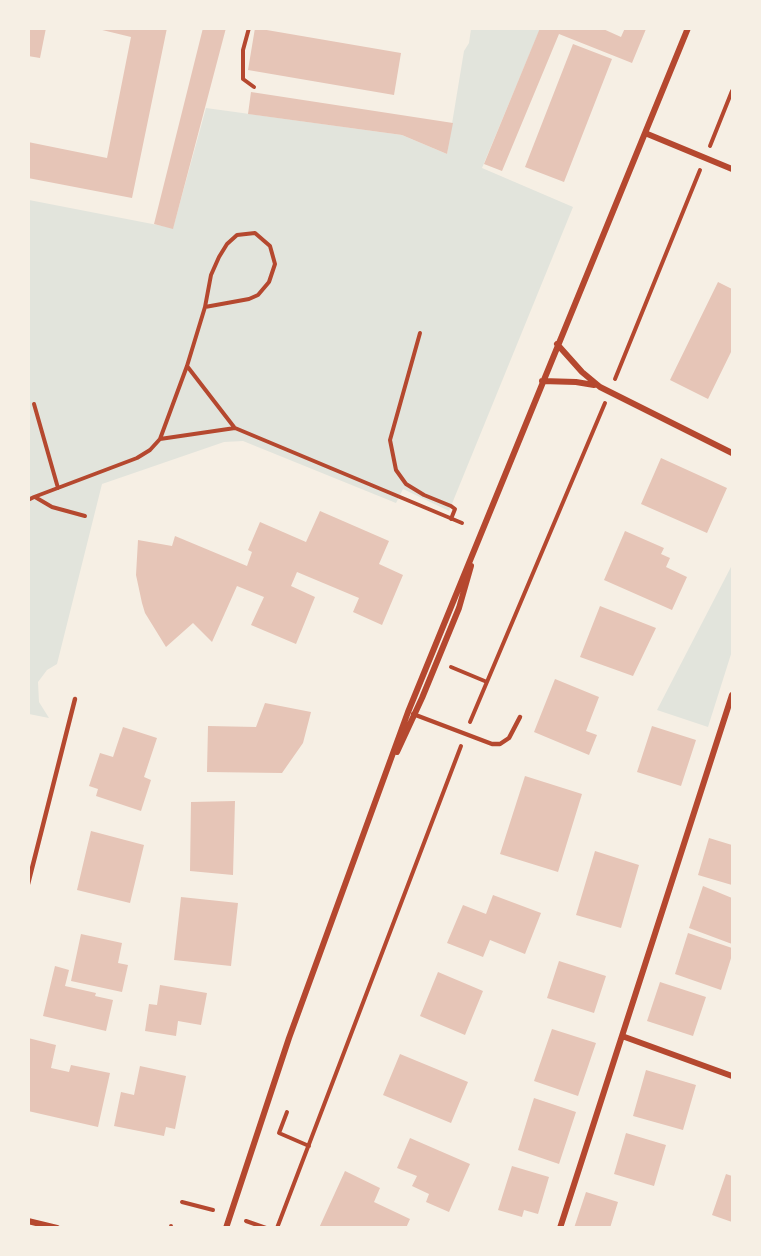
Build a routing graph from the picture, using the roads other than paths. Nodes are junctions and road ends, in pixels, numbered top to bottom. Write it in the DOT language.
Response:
graph roads {
  1 [pos="688,28"];
  2 [pos="645,133"];
  3 [pos="732,169"];
  4 [pos="557,344"];
  5 [pos="542,381"];
  6 [pos="600,387"];
  7 [pos="732,453"];
  8 [pos="732,695"];
  9 [pos="75,699"];
  10 [pos="411,713"];
  11 [pos="520,717"];
  12 [pos="28,884"];
  13 [pos="622,1036"];
  14 [pos="732,1076"];
  15 [pos="31,1224"];
  16 [pos="57,1227"];
  17 [pos="226,1227"];
  18 [pos="560,1227"];
  1 -- 2 [label="street"];
  2 -- 3 [label="street"];
  2 -- 4 [label="street"];
  4 -- 5 [label="street"];
  4 -- 6 [label="street"];
  5 -- 6 [label="street"];
  5 -- 10 [label="street"];
  6 -- 7 [label="street"];
  8 -- 13 [label="street"];
  9 -- 12 [label="lane"];
  10 -- 11 [label="lane"];
  10 -- 17 [label="street"];
  13 -- 14 [label="street"];
  13 -- 18 [label="street"];
  15 -- 16 [label="street"];
}
